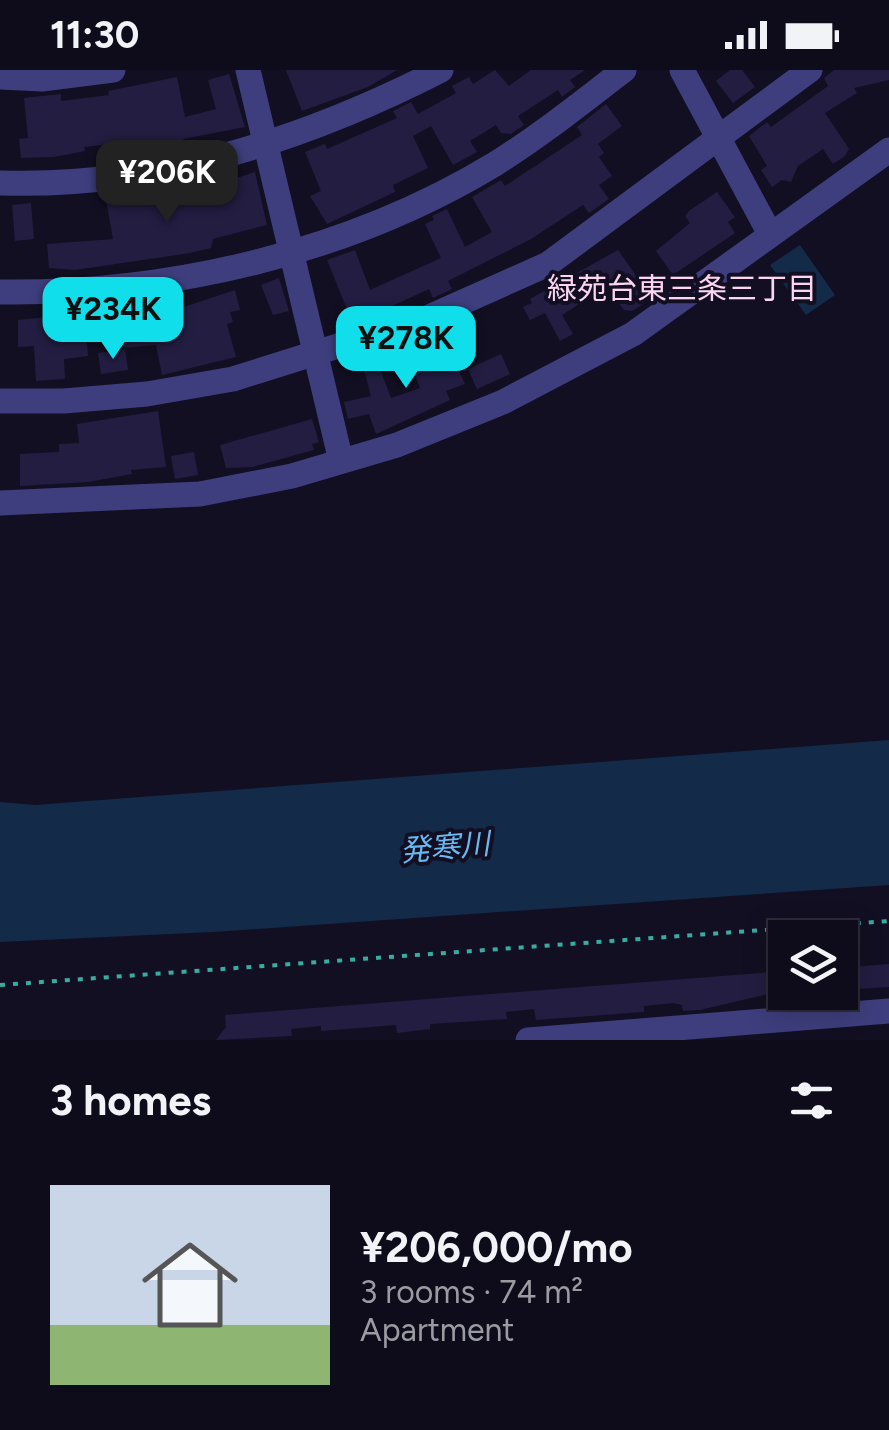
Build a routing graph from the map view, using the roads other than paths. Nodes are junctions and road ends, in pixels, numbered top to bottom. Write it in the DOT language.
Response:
graph roads {
  1 [pos="113,70"];
  2 [pos="248,70"];
  3 [pos="442,70"];
  4 [pos="624,70"];
  5 [pos="682,70"];
  6 [pos="810,70"];
  7 [pos="0,77"];
  8 [pos="718,137"];
  9 [pos="264,144"];
  10 [pos="889,150"];
  11 [pos="0,183"];
  12 [pos="770,234"];
  13 [pos="289,252"];
  14 [pos="0,292"];
  15 [pos="316,356"];
  16 [pos="0,401"];
  17 [pos="341,461"];
  18 [pos="0,502"];
  19 [pos="886,1016"];
  20 [pos="746,1032"];
  21 [pos="620,1036"];
  22 [pos="528,1040"];
  1 -- 7 [label="street"];
  2 -- 9 [label="street"];
  3 -- 9 [label="street"];
  4 -- 13 [label="street"];
  5 -- 8 [label="street"];
  6 -- 8 [label="street"];
  8 -- 12 [label="street"];
  8 -- 15 [label="street"];
  9 -- 11 [label="street"];
  9 -- 13 [label="street"];
  10 -- 12 [label="street"];
  12 -- 17 [label="street"];
  13 -- 14 [label="street"];
  13 -- 15 [label="street"];
  15 -- 16 [label="street"];
  15 -- 17 [label="street"];
  17 -- 18 [label="street"];
  19 -- 20 [label="street"];
  20 -- 21 [label="street"];
  21 -- 22 [label="street"];
}
